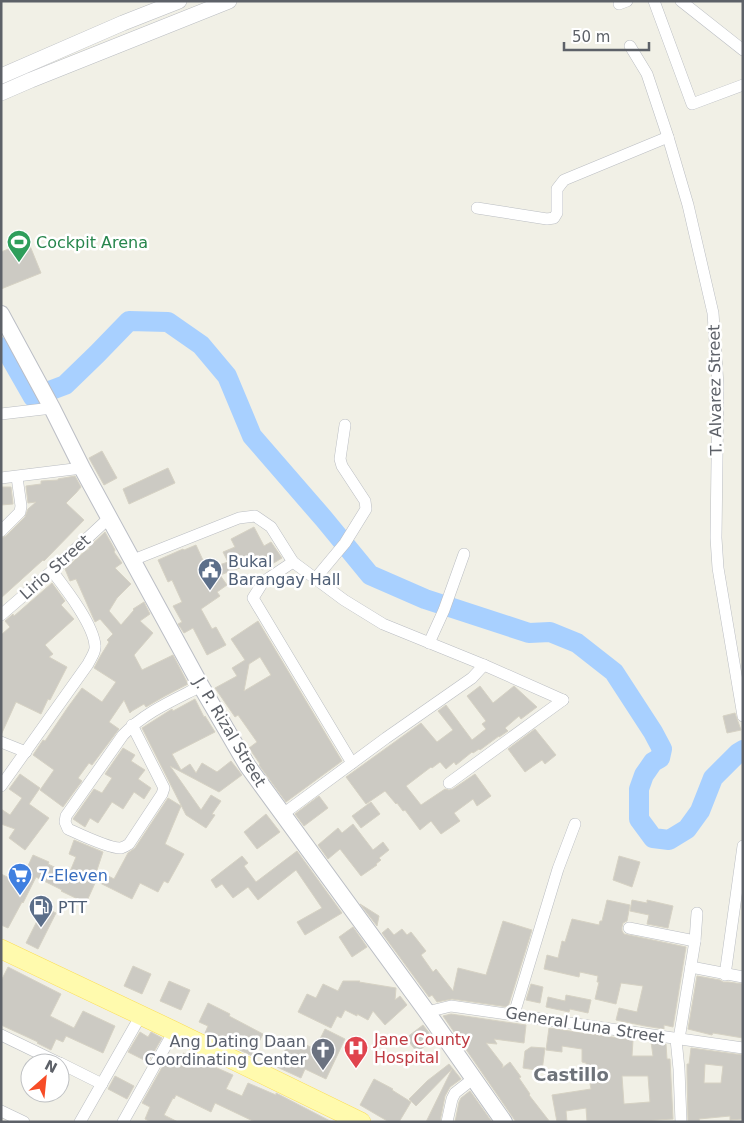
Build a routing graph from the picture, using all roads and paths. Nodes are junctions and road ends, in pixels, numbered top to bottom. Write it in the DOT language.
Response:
graph roads {
  1 [pos="179,1"];
  2 [pos="229,1"];
  3 [pos="654,1"];
  4 [pos="681,1"];
  5 [pos="123,23"];
  6 [pos="130,40"];
  7 [pos="630,46"];
  8 [pos="743,50"];
  9 [pos="25,66"];
  10 [pos="1,76"];
  11 [pos="31,80"];
  12 [pos="743,85"];
  13 [pos="1,94"];
  14 [pos="668,137"];
  15 [pos="477,208"];
  16 [pos="1,314"];
  17 [pos="52,408"];
  18 [pos="1,414"];
  19 [pos="345,425"];
  20 [pos="82,468"];
  21 [pos="17,477"];
  22 [pos="1,478"];
  23 [pos="109,518"];
  24 [pos="1,531"];
  25 [pos="464,554"];
  26 [pos="133,560"];
  27 [pos="292,562"];
  28 [pos="52,571"];
  29 [pos="315,579"];
  30 [pos="1,615"];
  31 [pos="429,643"];
  32 [pos="484,665"];
  33 [pos="202,686"];
  34 [pos="743,716"];
  35 [pos="132,725"];
  36 [pos="1,742"];
  37 [pos="26,752"];
  38 [pos="352,763"];
  39 [pos="449,783"];
  40 [pos="1,786"];
  41 [pos="283,814"];
  42 [pos="575,824"];
  43 [pos="743,846"];
  44 [pos="697,913"];
  45 [pos="629,928"];
  46 [pos="695,941"];
  47 [pos="1,949"];
  48 [pos="691,967"];
  49 [pos="725,975"];
  50 [pos="743,977"];
  51 [pos="428,1012"];
  52 [pos="514,1014"];
  53 [pos="141,1015"];
  54 [pos="174,1031"];
  55 [pos="1,1035"];
  56 [pos="678,1039"];
  57 [pos="743,1048"];
  58 [pos="39,1053"];
  59 [pos="70,1068"];
  60 [pos="474,1078"];
  61 [pos="102,1084"];
  62 [pos="1,1111"];
  63 [pos="24,1122"];
  64 [pos="80,1122"];
  65 [pos="123,1122"];
  66 [pos="361,1122"];
  67 [pos="448,1122"];
  68 [pos="504,1122"];
  69 [pos="681,1122"];
  1 -- 5 [label="street"];
  2 -- 6 [label="street"];
  3 -- 12 [label="street"];
  4 -- 8 [label="street"];
  5 -- 6 [label="street"];
  5 -- 9 [label="street"];
  6 -- 11 [label="street"];
  7 -- 14 [label="street, T. Alvarez Street"];
  9 -- 10 [label="street"];
  9 -- 11 [label="street"];
  11 -- 13 [label="street"];
  14 -- 15 [label="street"];
  14 -- 34 [label="street, T. Alvarez Street"];
  16 -- 17 [label="main road, J. P. Rizal Street"];
  17 -- 18 [label="street"];
  17 -- 20 [label="main road, J. P. Rizal Street"];
  19 -- 29 [label="street"];
  20 -- 21 [label="street"];
  20 -- 23 [label="main road, J. P. Rizal Street"];
  21 -- 22 [label="street"];
  21 -- 24 [label="street"];
  23 -- 26 [label="main road, J. P. Rizal Street"];
  23 -- 28 [label="street, Lirio Street"];
  25 -- 31 [label="street"];
  26 -- 27 [label="street"];
  26 -- 33 [label="main road, J. P. Rizal Street"];
  27 -- 29 [label="street"];
  27 -- 38 [label="street"];
  28 -- 30 [label="street, Lirio Street"];
  28 -- 37 [label="street"];
  29 -- 31 [label="street"];
  31 -- 32 [label="street"];
  32 -- 38 [label="street"];
  32 -- 39 [label="street"];
  33 -- 35 [label="street"];
  33 -- 41 [label="main road, J. P. Rizal Street"];
  35 -- 35 [label="street"];
  36 -- 37 [label="street"];
  37 -- 40 [label="street"];
  38 -- 41 [label="street"];
  41 -- 51 [label="main road, J. P. Rizal Street"];
  42 -- 52 [label="street"];
  43 -- 49 [label="street"];
  44 -- 46 [label="street"];
  45 -- 46 [label="street"];
  46 -- 48 [label="street"];
  47 -- 53 [label="main road"];
  48 -- 49 [label="street"];
  48 -- 56 [label="street"];
  49 -- 50 [label="street"];
  51 -- 52 [label="street, General Luna Street"];
  51 -- 60 [label="main road, J. P. Rizal Street"];
  52 -- 56 [label="street, General Luna Street"];
  53 -- 54 [label="main road"];
  53 -- 61 [label="street"];
  54 -- 65 [label="street"];
  54 -- 66 [label="main road"];
  55 -- 58 [label="street"];
  56 -- 57 [label="street, General Luna Street"];
  56 -- 69 [label="street"];
  59 -- 61 [label="street"];
  60 -- 67 [label="street"];
  60 -- 68 [label="main road, J. P. Rizal Street"];
  61 -- 64 [label="street"];
  62 -- 63 [label="street"];
}
